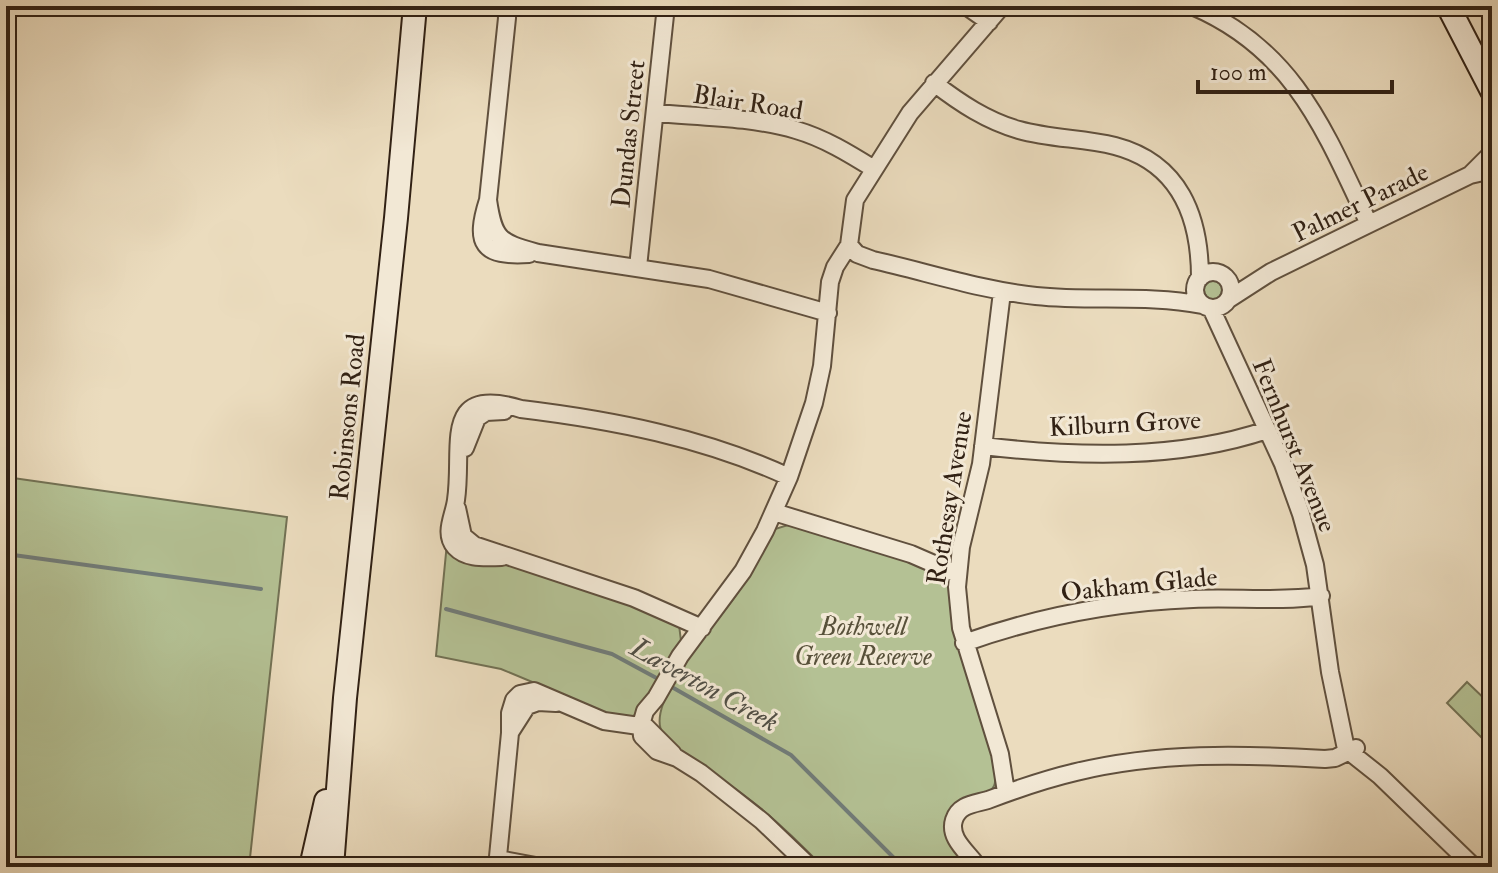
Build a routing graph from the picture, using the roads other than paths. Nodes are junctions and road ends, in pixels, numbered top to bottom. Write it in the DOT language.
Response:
graph roads {
  1 [pos="415,6"];
  2 [pos="431,6"];
  3 [pos="666,6"];
  4 [pos="966,6"];
  5 [pos="1002,6"];
  6 [pos="1192,6"];
  7 [pos="1449,6"];
  8 [pos="508,10"];
  9 [pos="989,22"];
  10 [pos="934,83"];
  11 [pos="1492,91"];
  12 [pos="655,113"];
  13 [pos="402,141"];
  14 [pos="1492,153"];
  15 [pos="874,169"];
  16 [pos="1492,170"];
  17 [pos="1470,175"];
  18 [pos="1369,224"];
  19 [pos="1199,242"];
  20 [pos="855,248"];
  21 [pos="638,267"];
  22 [pos="1271,272"];
  23 [pos="1223,275"];
  24 [pos="1198,279"];
  25 [pos="1002,292"];
  26 [pos="1160,297"];
  27 [pos="1229,300"];
  28 [pos="1206,306"];
  29 [pos="828,313"];
  30 [pos="1227,338"];
  31 [pos="1267,430"];
  32 [pos="983,446"];
  33 [pos="789,477"];
  34 [pos="774,512"];
  35 [pos="958,566"];
  36 [pos="1321,596"];
  37 [pos="702,628"];
  38 [pos="964,643"];
  39 [pos="345,698"];
  40 [pos="644,730"];
  41 [pos="1350,746"];
  42 [pos="1012,790"];
  43 [pos="497,863"];
  44 [pos="975,863"];
  45 [pos="311,867"];
  46 [pos="332,867"];
  47 [pos="541,867"];
  48 [pos="810,867"];
  49 [pos="1474,867"];
  1 -- 13 [label="main road, Robinsons Road"];
  2 -- 13 [label="main road, Robinsons Road"];
  3 -- 12 [label="street, Dundas Street"];
  4 -- 9 [label="street"];
  5 -- 9 [label="street"];
  6 -- 18 [label="street"];
  7 -- 11 [label="main road"];
  8 -- 21 [label="street"];
  9 -- 10 [label="street"];
  10 -- 15 [label="street"];
  10 -- 19 [label="street"];
  12 -- 15 [label="street, Blair Road"];
  12 -- 21 [label="street, Dundas Street"];
  13 -- 39 [label="main road, Robinsons Road"];
  14 -- 17 [label="street, Palmer Parade"];
  15 -- 20 [label="street"];
  16 -- 17 [label="street, Palmer Parade"];
  17 -- 18 [label="street, Palmer Parade"];
  18 -- 22 [label="street, Palmer Parade"];
  19 -- 23 [label="street"];
  19 -- 24 [label="street"];
  20 -- 25 [label="street"];
  20 -- 29 [label="street"];
  21 -- 29 [label="street"];
  22 -- 23 [label="street, Palmer Parade"];
  22 -- 27 [label="street, Palmer Parade"];
  23 -- 24 [label="street"];
  23 -- 27 [label="street"];
  24 -- 26 [label="street"];
  24 -- 28 [label="street"];
  25 -- 26 [label="street"];
  25 -- 32 [label="street, Rothesay Avenue"];
  26 -- 28 [label="street"];
  27 -- 28 [label="street"];
  27 -- 30 [label="street, Fernhurst Avenue"];
  28 -- 30 [label="street, Fernhurst Avenue"];
  29 -- 33 [label="street"];
  30 -- 31 [label="street, Fernhurst Avenue"];
  31 -- 32 [label="street, Kilburn Grove"];
  31 -- 36 [label="street, Fernhurst Avenue"];
  32 -- 35 [label="street, Rothesay Avenue"];
  33 -- 34 [label="street"];
  33 -- 37 [label="street"];
  34 -- 35 [label="street"];
  34 -- 37 [label="street"];
  35 -- 38 [label="street, Rothesay Avenue"];
  36 -- 38 [label="street, Oakham Glade"];
  36 -- 41 [label="street, Fernhurst Avenue"];
  37 -- 40 [label="street"];
  38 -- 42 [label="street, Rothesay Avenue"];
  39 -- 45 [label="main road, Robinsons Road"];
  39 -- 46 [label="main road, Robinsons Road"];
  40 -- 43 [label="street"];
  40 -- 48 [label="street"];
  41 -- 42 [label="street"];
  41 -- 49 [label="street"];
  42 -- 44 [label="street"];
  43 -- 47 [label="street"];
}
